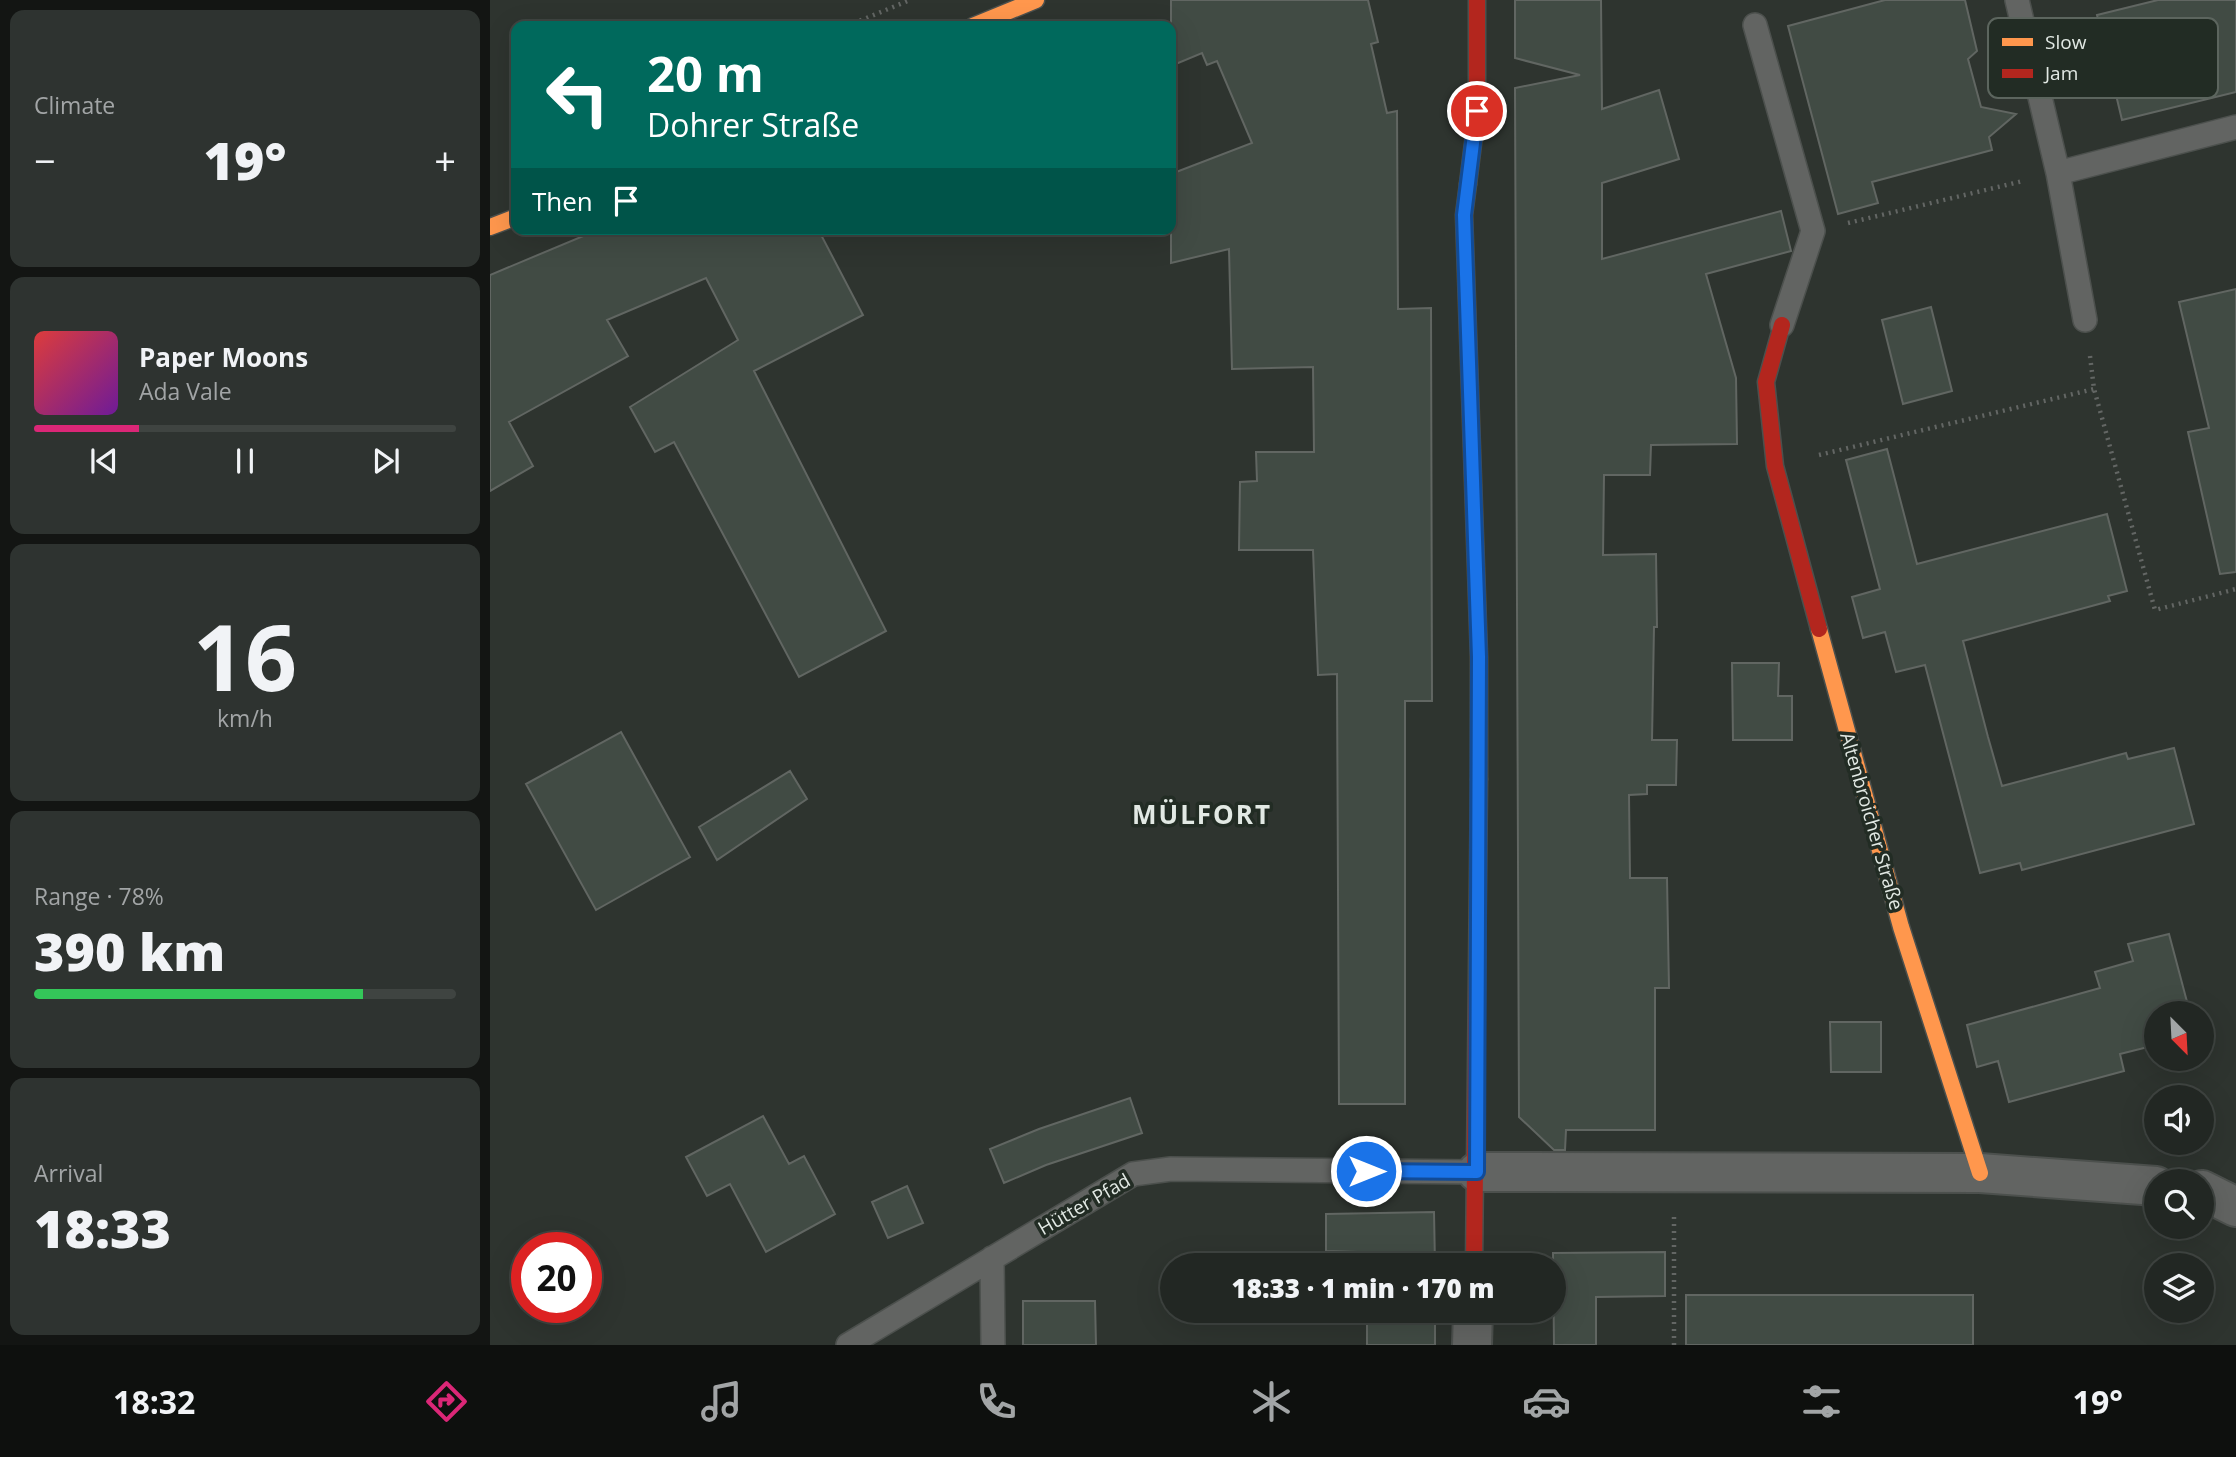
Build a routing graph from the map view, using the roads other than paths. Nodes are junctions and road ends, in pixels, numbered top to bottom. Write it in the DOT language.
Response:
graph roads {
  1 [pos="1037,0"];
  2 [pos="1477,0"];
  3 [pos="2017,0"];
  4 [pos="2021,18"];
  5 [pos="985,21"];
  6 [pos="1755,26"];
  7 [pos="2040,98"];
  8 [pos="2236,127"];
  9 [pos="2058,173"];
  10 [pos="511,218"];
  11 [pos="490,228"];
  12 [pos="2085,320"];
  13 [pos="1783,326"];
  14 [pos="1477,1172"];
  15 [pos="1980,1174"];
  16 [pos="2144,1185"];
  17 [pos="2214,1196"];
  18 [pos="2236,1207"];
  19 [pos="1474,1253"];
  20 [pos="992,1258"];
  21 [pos="1473,1323"];
  22 [pos="848,1345"];
  23 [pos="993,1345"];
  24 [pos="1472,1345"];
  1 -- 5 [label="street"];
  2 -- 14 [label="street"];
  3 -- 4 [label="lane"];
  6 -- 13 [label="lane"];
  7 -- 9 [label="lane"];
  8 -- 9 [label="lane"];
  9 -- 12 [label="lane"];
  10 -- 11 [label="street"];
  13 -- 15 [label="street, Altenbroicher Straße"];
  14 -- 15 [label="street"];
  14 -- 19 [label="street"];
  14 -- 20 [label="lane, Hütter Pfad"];
  15 -- 16 [label="street"];
  17 -- 18 [label="street"];
  20 -- 22 [label="lane, Hütter Pfad"];
  20 -- 23 [label="lane"];
  21 -- 24 [label="street"];
}
